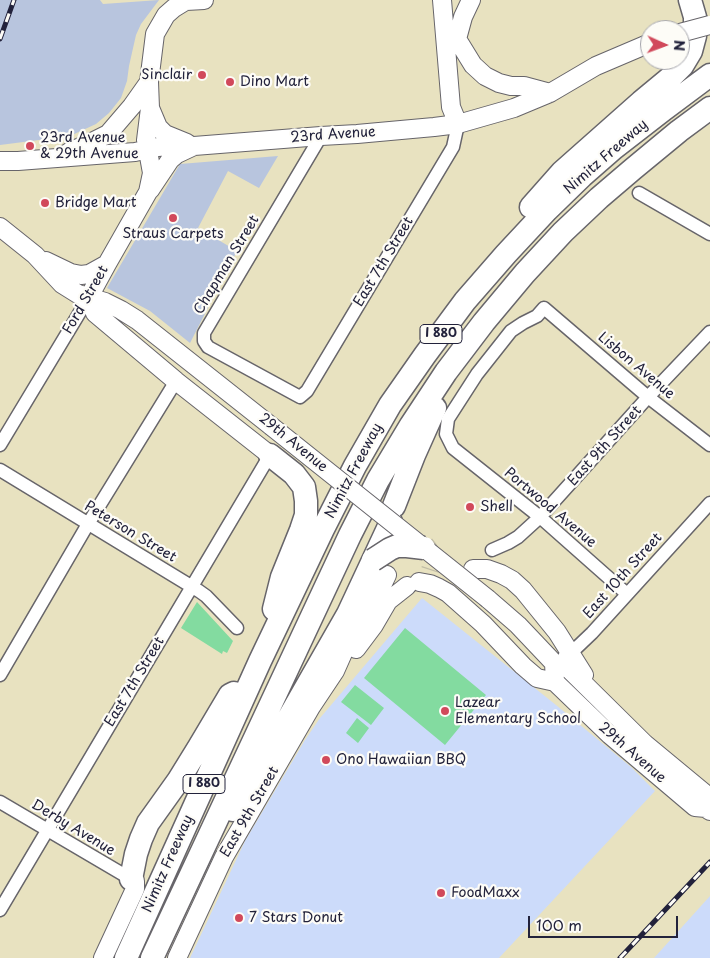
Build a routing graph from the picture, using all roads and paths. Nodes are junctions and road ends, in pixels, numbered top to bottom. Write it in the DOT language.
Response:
graph roads {
  1 [pos="204,0"];
  2 [pos="442,0"];
  3 [pos="454,0"];
  4 [pos="471,0"];
  5 [pos="690,0"];
  6 [pos="186,1"];
  7 [pos="710,25"];
  8 [pos="690,30"];
  9 [pos="457,38"];
  10 [pos="640,47"];
  11 [pos="710,75"];
  12 [pos="149,82"];
  13 [pos="550,93"];
  14 [pos="150,108"];
  15 [pos="710,108"];
  16 [pos="710,122"];
  17 [pos="458,124"];
  18 [pos="320,136"];
  19 [pos="194,146"];
  20 [pos="147,150"];
  21 [pos="56,158"];
  22 [pos="0,161"];
  23 [pos="18,161"];
  24 [pos="0,167"];
  25 [pos="632,169"];
  26 [pos="148,192"];
  27 [pos="639,192"];
  28 [pos="0,227"];
  29 [pos="710,234"];
  30 [pos="34,255"];
  31 [pos="107,264"];
  32 [pos="89,297"];
  33 [pos="710,332"];
  34 [pos="466,346"];
  35 [pos="425,355"];
  36 [pos="176,381"];
  37 [pos="300,397"];
  38 [pos="648,397"];
  39 [pos="0,444"];
  40 [pos="710,445"];
  41 [pos="453,448"];
  42 [pos="270,455"];
  43 [pos="0,470"];
  44 [pos="710,503"];
  45 [pos="392,514"];
  46 [pos="540,517"];
  47 [pos="88,524"];
  48 [pos="424,548"];
  49 [pos="492,550"];
  50 [pos="382,569"];
  51 [pos="473,569"];
  52 [pos="419,579"];
  53 [pos="192,587"];
  54 [pos="627,594"];
  55 [pos="237,628"];
  56 [pos="571,653"];
  57 [pos="260,661"];
  58 [pos="554,663"];
  59 [pos="335,671"];
  60 [pos="0,676"];
  61 [pos="555,682"];
  62 [pos="247,688"];
  63 [pos="597,697"];
  64 [pos="0,802"];
  65 [pos="708,810"];
  66 [pos="47,830"];
  67 [pos="208,836"];
  68 [pos="131,879"];
  69 [pos="0,910"];
  70 [pos="103,958"];
  71 [pos="126,958"];
  72 [pos="152,958"];
  73 [pos="177,958"];
  1 -- 6 [label="main road"];
  2 -- 17 [label="main road"];
  3 -- 9 [label="main road, East 7th Street"];
  4 -- 9 [label="main road"];
  5 -- 35 [label="highway"];
  6 -- 12 [label="main road, Ford Street"];
  7 -- 8 [label="main road, bridge"];
  9 -- 13 [label="main road"];
  9 -- 17 [label="main road, East 7th Street"];
  10 -- 13 [label="main road, 23rd Avenue"];
  11 -- 35 [label="highway, Nimitz Freeway / I 880"];
  12 -- 14 [label="main road, Ford Street"];
  12 -- 21 [label="main road"];
  13 -- 17 [label="main road, 23rd Avenue"];
  14 -- 19 [label="main road"];
  14 -- 20 [label="main road, Ford Street"];
  15 -- 25 [label="highway, Nimitz Freeway / I 880"];
  16 -- 25 [label="highway"];
  17 -- 18 [label="main road, 23rd Avenue"];
  17 -- 37 [label="street, East 7th Street"];
  18 -- 19 [label="main road, 23rd Avenue"];
  18 -- 37 [label="street, Chapman Street"];
  19 -- 20 [label="main road, 23rd Avenue"];
  19 -- 26 [label="main road"];
  20 -- 21 [label="main road, 23rd Avenue"];
  20 -- 26 [label="main road, Ford Street"];
  21 -- 23 [label="main road, 23rd Avenue"];
  22 -- 23 [label="main road, 23rd Avenue"];
  23 -- 24 [label="main road"];
  25 -- 34 [label="highway, Nimitz Freeway / I 880"];
  26 -- 31 [label="main road, Ford Street"];
  27 -- 29 [label="street"];
  28 -- 30 [label="main road, 29th Avenue"];
  30 -- 31 [label="main road"];
  30 -- 32 [label="main road, 29th Avenue"];
  31 -- 32 [label="main road, Ford Street"];
  32 -- 36 [label="main road, 29th Avenue"];
  32 -- 39 [label="street, Ford Street"];
  32 -- 45 [label="main road, 29th Avenue, bridge"];
  33 -- 38 [label="street, East 9th Street"];
  34 -- 45 [label="highway"];
  34 -- 67 [label="highway, Nimitz Freeway / I 880"];
  35 -- 57 [label="highway, Nimitz Freeway / I 880"];
  36 -- 42 [label="main road, 29th Avenue"];
  36 -- 47 [label="street"];
  38 -- 40 [label="street, Lisbon Avenue"];
  38 -- 41 [label="street, Lisbon Avenue"];
  38 -- 46 [label="street, East 9th Street"];
  41 -- 46 [label="street, Portwood Avenue"];
  42 -- 53 [label="street, East 7th Street"];
  42 -- 57 [label="highway"];
  43 -- 47 [label="street, Peterson Street"];
  44 -- 54 [label="street, East 10th Street"];
  45 -- 48 [label="main road, 29th Avenue, bridge"];
  45 -- 50 [label="highway"];
  46 -- 49 [label="street, East 9th Street"];
  46 -- 54 [label="street, Portwood Avenue"];
  47 -- 53 [label="street, Peterson Street"];
  47 -- 60 [label="street"];
  48 -- 50 [label="highway, bridge"];
  48 -- 58 [label="main road, 29th Avenue, bridge"];
  50 -- 52 [label="main road"];
  50 -- 59 [label="main road, East 9th Street"];
  50 -- 67 [label="highway"];
  51 -- 56 [label="main road"];
  52 -- 59 [label="main road, East 9th Street"];
  52 -- 61 [label="main road"];
  53 -- 55 [label="street, Peterson Street"];
  53 -- 66 [label="street, East 7th Street"];
  54 -- 56 [label="street, East 10th Street"];
  56 -- 58 [label="street, East 10th Street"];
  56 -- 63 [label="main road"];
  57 -- 62 [label="highway, Nimitz Freeway / I 880"];
  58 -- 61 [label="main road"];
  58 -- 63 [label="main road, 29th Avenue"];
  59 -- 73 [label="main road, East 9th Street"];
  61 -- 65 [label="main road, 29th Avenue"];
  62 -- 68 [label="highway"];
  62 -- 71 [label="highway, Nimitz Freeway / I 880"];
  63 -- 65 [label="main road, 29th Avenue"];
  64 -- 66 [label="street, Derby Avenue"];
  66 -- 68 [label="street, Derby Avenue"];
  66 -- 69 [label="street, East 7th Street"];
  67 -- 72 [label="highway, Nimitz Freeway / I 880"];
  68 -- 70 [label="main road"];
}
